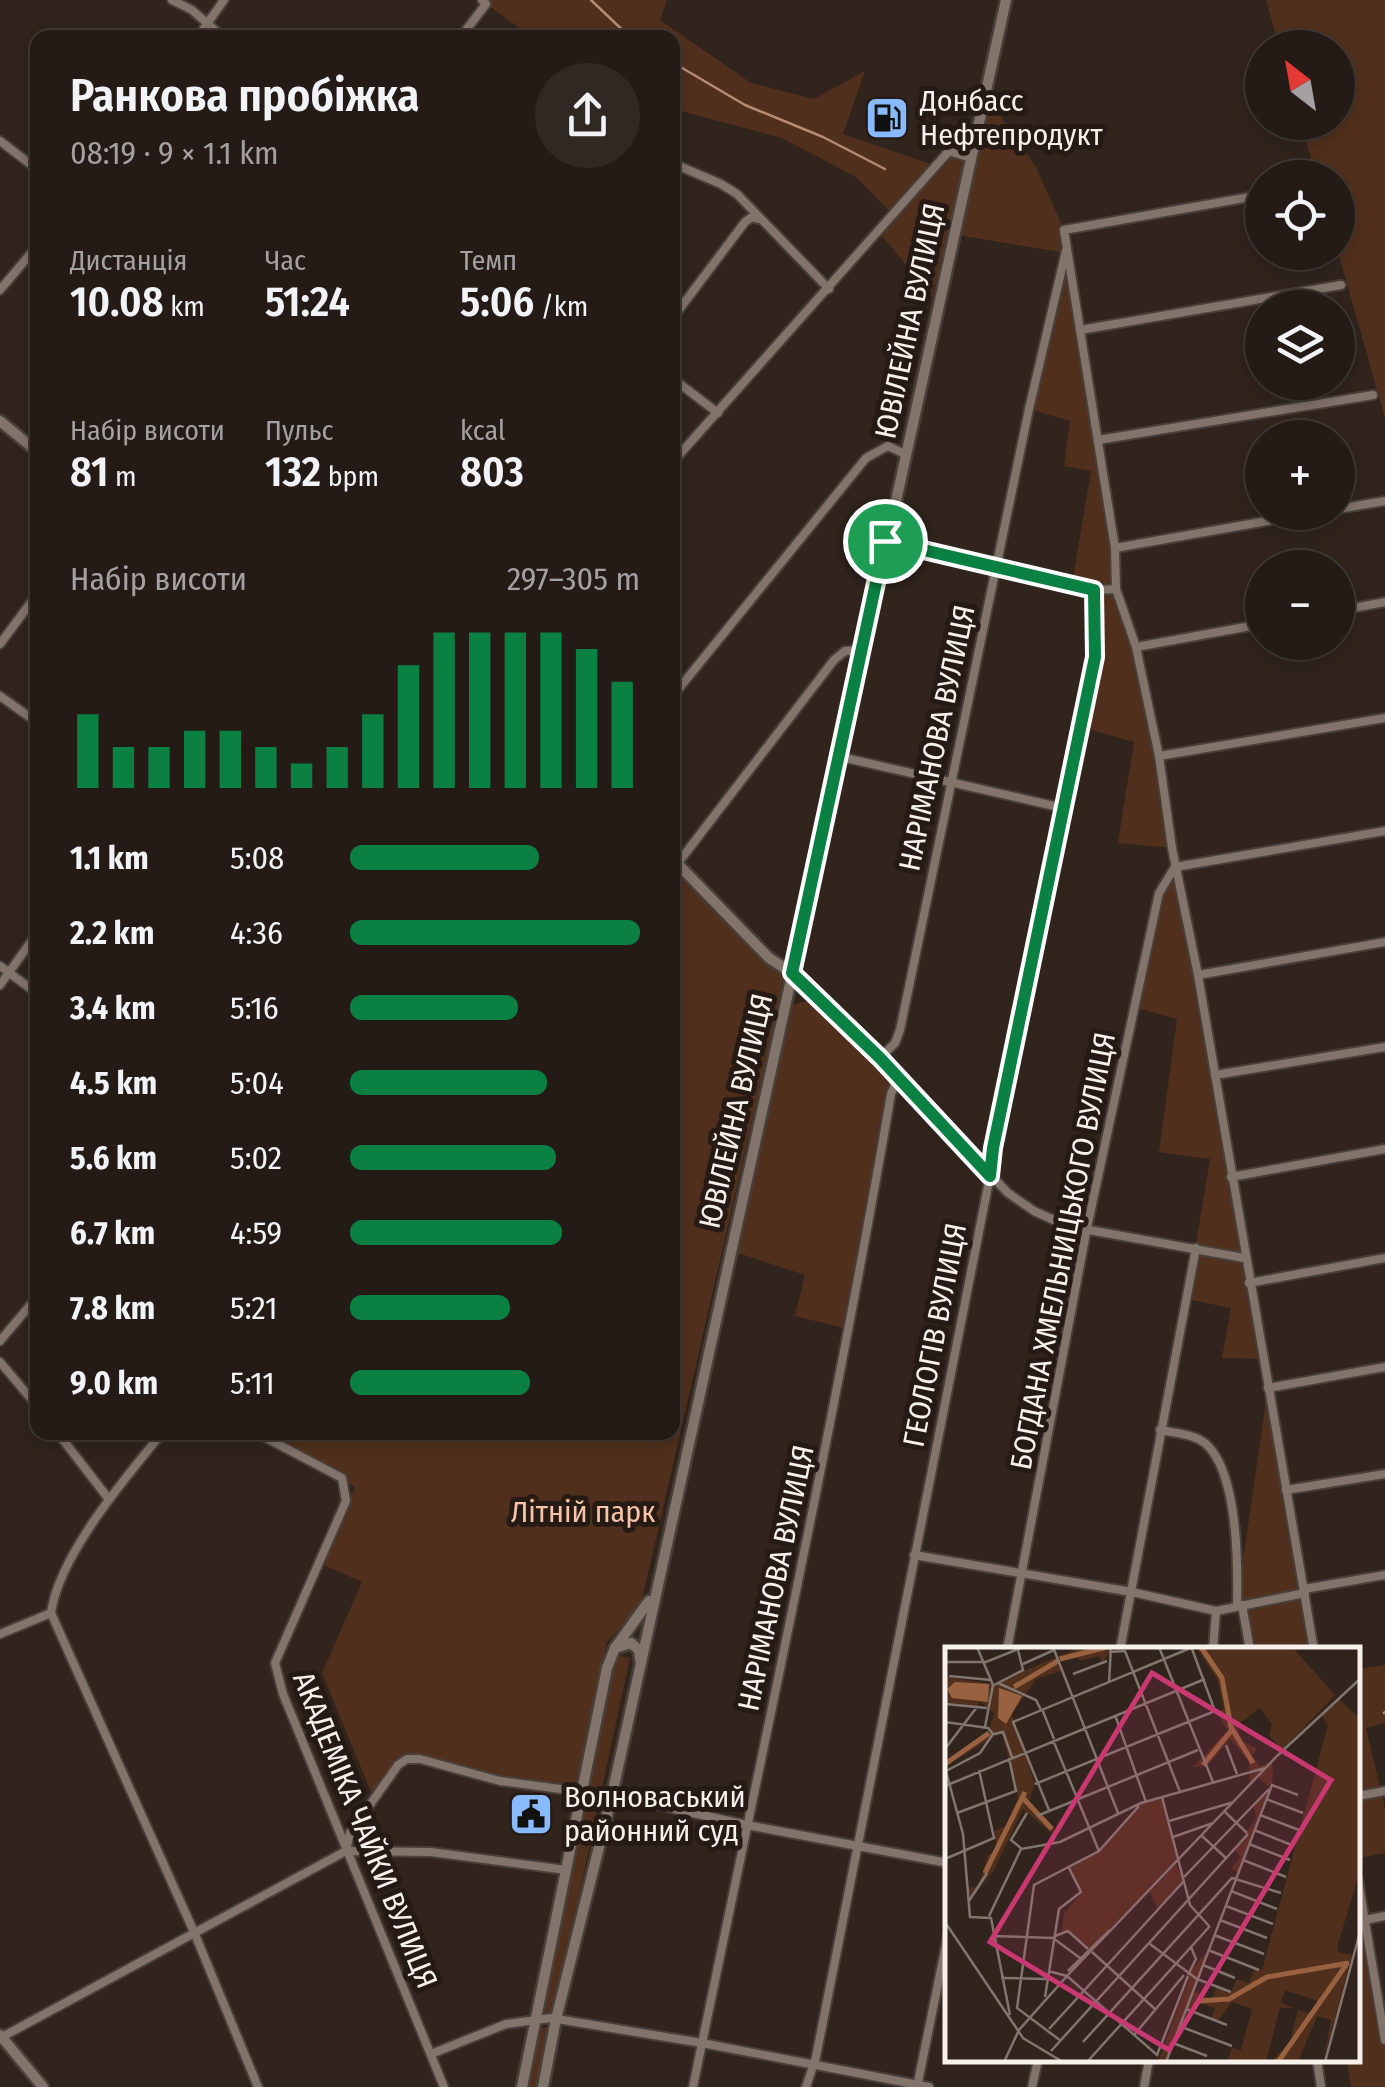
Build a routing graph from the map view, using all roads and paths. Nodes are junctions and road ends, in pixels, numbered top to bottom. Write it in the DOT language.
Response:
graph roads {
  1 [pos="172,0"];
  2 [pos="224,0"];
  3 [pos="1006,0"];
  4 [pos="484,2"];
  5 [pos="208,24"];
  6 [pos="204,30"];
  7 [pos="215,30"];
  8 [pos="465,30"];
  9 [pos="0,141"];
  10 [pos="971,158"];
  11 [pos="30,164"];
  12 [pos="680,167"];
  13 [pos="1245,198"];
  14 [pos="763,221"];
  15 [pos="1067,247"];
  16 [pos="30,255"];
  17 [pos="1341,285"];
  18 [pos="829,289"];
  19 [pos="0,290"];
  20 [pos="680,309"];
  21 [pos="1080,330"];
  22 [pos="680,384"];
  23 [pos="1373,395"];
  24 [pos="718,413"];
  25 [pos="0,420"];
  26 [pos="1098,440"];
  27 [pos="30,445"];
  28 [pos="680,454"];
  29 [pos="907,455"];
  30 [pos="1385,500"];
  31 [pos="1355,506"];
  32 [pos="1245,525"];
  33 [pos="885,541"];
  34 [pos="1115,548"];
  35 [pos="997,566"];
  36 [pos="1116,588"];
  37 [pos="1094,590"];
  38 [pos="1385,602"];
  39 [pos="30,604"];
  40 [pos="1355,608"];
  41 [pos="1245,627"];
  42 [pos="0,644"];
  43 [pos="1136,648"];
  44 [pos="863,650"];
  45 [pos="680,687"];
  46 [pos="0,696"];
  47 [pos="30,717"];
  48 [pos="1385,718"];
  49 [pos="1159,756"];
  50 [pos="840,757"];
  51 [pos="950,783"];
  52 [pos="1063,808"];
  53 [pos="1385,831"];
  54 [pos="680,855"];
  55 [pos="680,866"];
  56 [pos="1175,867"];
  57 [pos="1385,942"];
  58 [pos="30,943"];
  59 [pos="0,966"];
  60 [pos="8,972"];
  61 [pos="792,973"];
  62 [pos="1198,975"];
  63 [pos="0,985"];
  64 [pos="30,988"];
  65 [pos="1385,1046"];
  66 [pos="880,1058"];
  67 [pos="1215,1076"];
  68 [pos="898,1078"];
  69 [pos="1385,1149"];
  70 [pos="990,1176"];
  71 [pos="1231,1177"];
  72 [pos="1087,1228"];
  73 [pos="1196,1248"];
  74 [pos="1244,1258"];
  75 [pos="1385,1258"];
  76 [pos="1249,1283"];
  77 [pos="30,1305"];
  78 [pos="0,1341"];
  79 [pos="0,1362"];
  80 [pos="1385,1367"];
  81 [pos="1268,1388"];
  82 [pos="30,1398"];
  83 [pos="1160,1430"];
  84 [pos="64,1440"];
  85 [pos="156,1440"];
  86 [pos="271,1440"];
  87 [pos="1385,1474"];
  88 [pos="1286,1490"];
  89 [pos="108,1498"];
  90 [pos="914,1555"];
  91 [pos="1024,1572"];
  92 [pos="1385,1575"];
  93 [pos="1304,1591"];
  94 [pos="1132,1592"];
  95 [pos="653,1596"];
  96 [pos="1240,1605"];
  97 [pos="1216,1610"];
  98 [pos="52,1613"];
  99 [pos="0,1634"];
  100 [pos="1008,1647"];
  101 [pos="1121,1647"];
  102 [pos="1213,1647"];
  103 [pos="1249,1647"];
  104 [pos="1313,1647"];
  105 [pos="614,1648"];
  106 [pos="640,1661"];
  107 [pos="1385,1790"];
  108 [pos="583,1792"];
  109 [pos="612,1796"];
  110 [pos="1360,1796"];
  111 [pos="746,1825"];
  112 [pos="856,1843"];
  113 [pos="346,1851"];
  114 [pos="945,1862"];
  115 [pos="566,1870"];
  116 [pos="1360,1893"];
  117 [pos="1385,1916"];
  118 [pos="1364,1920"];
  119 [pos="194,1932"];
  120 [pos="945,1951"];
  121 [pos="556,2019"];
  122 [pos="535,2020"];
  123 [pos="1,2036"];
  124 [pos="1385,2039"];
  125 [pos="702,2043"];
  126 [pos="431,2054"];
  127 [pos="1038,2062"];
  128 [pos="1149,2062"];
  129 [pos="1317,2062"];
  130 [pos="813,2064"];
  131 [pos="918,2086"];
  132 [pos="43,2087"];
  133 [pos="258,2087"];
  134 [pos="444,2087"];
  135 [pos="522,2087"];
  136 [pos="543,2087"];
  137 [pos="693,2087"];
  138 [pos="806,2087"];
  139 [pos="929,2087"];
  140 [pos="1032,2087"];
  141 [pos="1144,2087"];
  142 [pos="1321,2087"];
  1 -- 5 [label="street"];
  2 -- 5 [label="street"];
  3 -- 10 [label="street, ЮВІЛЕЙНА ВУЛИЦЯ"];
  4 -- 8 [label="street"];
  5 -- 6 [label="street"];
  5 -- 7 [label="street"];
  9 -- 11 [label="street"];
  10 -- 18 [label="street"];
  10 -- 29 [label="street, ЮВІЛЕЙНА ВУЛИЦЯ"];
  12 -- 14 [label="street"];
  13 -- 15 [label="street"];
  14 -- 18 [label="street"];
  14 -- 20 [label="street"];
  15 -- 21 [label="street"];
  15 -- 35 [label="street, НАРІМАНОВА ВУЛИЦЯ"];
  16 -- 19 [label="street"];
  17 -- 21 [label="street"];
  18 -- 24 [label="street"];
  21 -- 26 [label="street"];
  22 -- 24 [label="street"];
  23 -- 26 [label="street"];
  24 -- 28 [label="street"];
  25 -- 27 [label="street"];
  26 -- 34 [label="street"];
  29 -- 33 [label="street, ЮВІЛЕЙНА ВУЛИЦЯ"];
  29 -- 45 [label="street"];
  30 -- 31 [label="street"];
  32 -- 34 [label="street"];
  33 -- 35 [label="street"];
  33 -- 44 [label="street, ЮВІЛЕЙНА ВУЛИЦЯ"];
  34 -- 36 [label="street"];
  35 -- 37 [label="street"];
  35 -- 51 [label="street, НАРІМАНОВА ВУЛИЦЯ"];
  36 -- 37 [label="street"];
  36 -- 43 [label="street"];
  37 -- 52 [label="street, ГЕОЛОГІВ ВУЛИЦЯ"];
  38 -- 40 [label="street"];
  39 -- 42 [label="street"];
  41 -- 43 [label="street"];
  43 -- 49 [label="street"];
  44 -- 50 [label="street, ЮВІЛЕЙНА ВУЛИЦЯ"];
  44 -- 54 [label="street"];
  46 -- 47 [label="street"];
  48 -- 49 [label="street"];
  49 -- 56 [label="street"];
  50 -- 51 [label="street"];
  50 -- 61 [label="street, ЮВІЛЕЙНА ВУЛИЦЯ"];
  51 -- 52 [label="street"];
  51 -- 66 [label="street, НАРІМАНОВА ВУЛИЦЯ"];
  52 -- 70 [label="street, ГЕОЛОГІВ ВУЛИЦЯ"];
  53 -- 56 [label="street"];
  55 -- 61 [label="street"];
  56 -- 62 [label="street"];
  56 -- 72 [label="street, БОГДАНА ХМЕЛЬНИЦЬКОГО ВУЛИЦЯ"];
  57 -- 62 [label="street"];
  58 -- 60 [label="street"];
  59 -- 60 [label="street"];
  60 -- 63 [label="street"];
  60 -- 64 [label="street"];
  61 -- 66 [label="street"];
  61 -- 95 [label="street, ЮВІЛЕЙНА ВУЛИЦЯ"];
  62 -- 67 [label="street"];
  65 -- 67 [label="street"];
  66 -- 68 [label="street"];
  67 -- 71 [label="street"];
  68 -- 70 [label="street"];
  68 -- 111 [label="street, НАРІМАНОВА ВУЛИЦЯ"];
  69 -- 71 [label="street"];
  70 -- 72 [label="street"];
  70 -- 90 [label="street, ГЕОЛОГІВ ВУЛИЦЯ"];
  71 -- 74 [label="street"];
  72 -- 73 [label="street"];
  72 -- 91 [label="street, БОГДАНА ХМЕЛЬНИЦЬКОГО ВУЛИЦЯ"];
  73 -- 74 [label="street"];
  73 -- 83 [label="street"];
  74 -- 76 [label="street"];
  75 -- 76 [label="street"];
  76 -- 81 [label="street"];
  77 -- 78 [label="street"];
  79 -- 82 [label="street"];
  80 -- 81 [label="street"];
  81 -- 88 [label="street"];
  83 -- 94 [label="street"];
  83 -- 96 [label="street"];
  84 -- 89 [label="street"];
  85 -- 89 [label="street"];
  86 -- 113 [label="street, АКАДЕМІКА ЧАЙКИ ВУЛИЦЯ"];
  87 -- 88 [label="street"];
  88 -- 93 [label="street"];
  89 -- 98 [label="street"];
  90 -- 91 [label="street"];
  90 -- 112 [label="street, ГЕОЛОГІВ ВУЛИЦЯ"];
  91 -- 94 [label="street"];
  91 -- 100 [label="street, БОГДАНА ХМЕЛЬНИЦЬКОГО ВУЛИЦЯ"];
  92 -- 93 [label="street"];
  93 -- 96 [label="street"];
  93 -- 104 [label="street"];
  94 -- 97 [label="street"];
  94 -- 101 [label="street"];
  95 -- 105 [label="street, ЮВІЛЕЙНА ВУЛИЦЯ"];
  95 -- 106 [label="street, ЮВІЛЕЙНА ВУЛИЦЯ"];
  96 -- 97 [label="street"];
  96 -- 103 [label="street"];
  97 -- 102 [label="street"];
  98 -- 99 [label="street"];
  98 -- 119 [label="street"];
  105 -- 106 [label="street"];
  105 -- 108 [label="street, ЮВІЛЕЙНА ВУЛИЦЯ"];
  106 -- 109 [label="street, ЮВІЛЕЙНА ВУЛИЦЯ"];
  107 -- 110 [label="street"];
  108 -- 113 [label="street"];
  108 -- 115 [label="street, ЮВІЛЕЙНА ВУЛИЦЯ"];
  109 -- 111 [label="street"];
  109 -- 121 [label="street, ЮВІЛЕЙНА ВУЛИЦЯ"];
  111 -- 112 [label="street"];
  111 -- 125 [label="street, НАРІМАНОВА ВУЛИЦЯ"];
  112 -- 114 [label="street"];
  112 -- 130 [label="street, ГЕОЛОГІВ ВУЛИЦЯ"];
  113 -- 115 [label="street"];
  113 -- 119 [label="street"];
  113 -- 126 [label="street, АКАДЕМІКА ЧАЙКИ ВУЛИЦЯ"];
  115 -- 122 [label="street, ЮВІЛЕЙНА ВУЛИЦЯ"];
  116 -- 118 [label="street"];
  117 -- 118 [label="street"];
  118 -- 124 [label="street"];
  119 -- 123 [label="street"];
  119 -- 133 [label="street"];
  120 -- 131 [label="street"];
  121 -- 122 [label="street"];
  121 -- 125 [label="street"];
  121 -- 136 [label="street, ЮВІЛЕЙНА ВУЛИЦЯ"];
  122 -- 126 [label="street"];
  122 -- 135 [label="street, ЮВІЛЕЙНА ВУЛИЦЯ"];
  123 -- 132 [label="street"];
  125 -- 130 [label="street"];
  125 -- 137 [label="street, НАРІМАНОВА ВУЛИЦЯ"];
  126 -- 134 [label="street, АКАДЕМІКА ЧАЙКИ ВУЛИЦЯ"];
  127 -- 140 [label="street"];
  128 -- 141 [label="street"];
  129 -- 142 [label="street"];
  130 -- 131 [label="street"];
  130 -- 138 [label="street, ГЕОЛОГІВ ВУЛИЦЯ"];
  131 -- 139 [label="street"];
}
